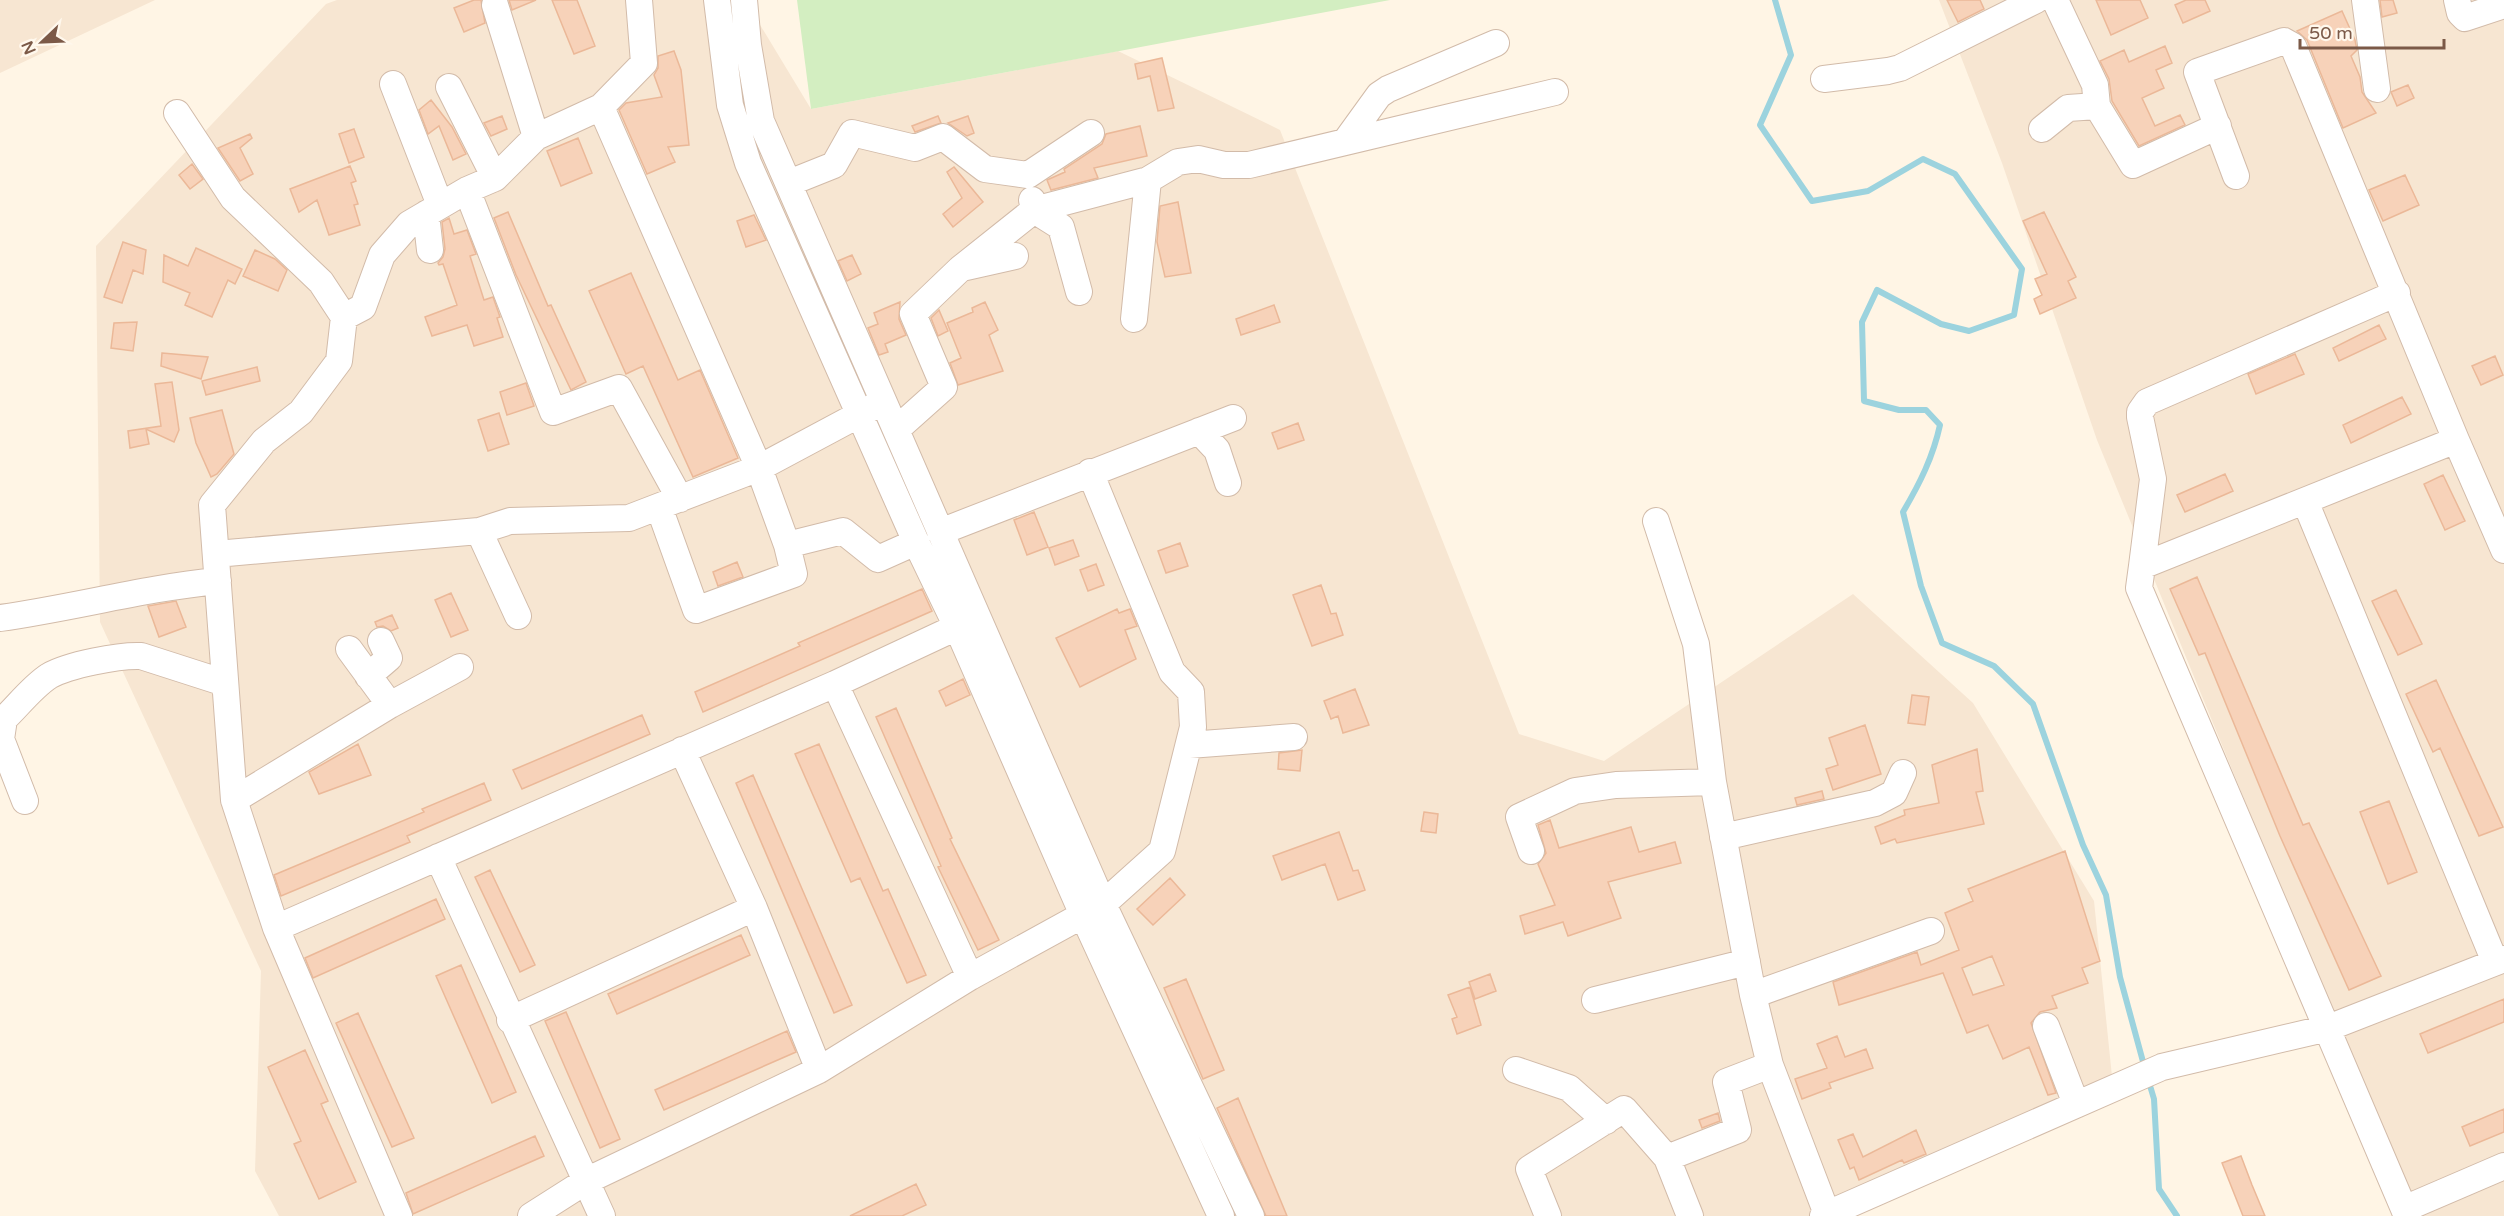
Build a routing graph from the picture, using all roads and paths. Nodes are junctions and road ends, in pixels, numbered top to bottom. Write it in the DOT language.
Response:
graph roads {
  1 [pos="639,0"];
  2 [pos="717,0"];
  3 [pos="744,0"];
  4 [pos="2036,0"];
  5 [pos="2055,0"];
  6 [pos="2365,0"];
  7 [pos="2457,0"];
  8 [pos="495,5"];
  9 [pos="2504,5"];
  10 [pos="1496,43"];
  11 [pos="1824,79"];
  12 [pos="393,84"];
  13 [pos="449,87"];
  14 [pos="2378,89"];
  15 [pos="1554,92"];
  16 [pos="2097,106"];
  17 [pos="601,107"];
  18 [pos="177,113"];
  19 [pos="2218,126"];
  20 [pos="2042,129"];
  21 [pos="1091,133"];
  22 [pos="536,137"];
  23 [pos="1345,142"];
  24 [pos="1028,175"];
  25 [pos="2236,176"];
  26 [pos="495,178"];
  27 [pos="1148,180"];
  28 [pos="789,183"];
  29 [pos="467,190"];
  30 [pos="433,210"];
  31 [pos="1034,210"];
  32 [pos="430,250"];
  33 [pos="1015,256"];
  34 [pos="960,269"];
  35 [pos="1079,292"];
  36 [pos="2397,293"];
  37 [pos="344,317"];
  38 [pos="1134,319"];
  39 [pos="884,401"];
  40 [pos="860,414"];
  41 [pos="1233,418"];
  42 [pos="897,429"];
  43 [pos="1199,431"];
  44 [pos="2456,440"];
  45 [pos="759,468"];
  46 [pos="1090,472"];
  47 [pos="1228,483"];
  48 [pos="2305,501"];
  49 [pos="670,503"];
  50 [pos="1656,521"];
  51 [pos="479,531"];
  52 [pos="940,532"];
  53 [pos="916,542"];
  54 [pos="787,546"];
  55 [pos="2504,550"];
  56 [pos="216,554"];
  57 [pos="2142,566"];
  58 [pos="218,581"];
  59 [pos="518,615"];
  60 [pos="0,618"];
  61 [pos="957,627"];
  62 [pos="381,641"];
  63 [pos="349,649"];
  64 [pos="460,667"];
  65 [pos="369,675"];
  66 [pos="225,683"];
  67 [pos="835,684"];
  68 [pos="390,705"];
  69 [pos="1294,737"];
  70 [pos="1189,744"];
  71 [pos="682,750"];
  72 [pos="1903,773"];
  73 [pos="1713,782"];
  74 [pos="234,800"];
  75 [pos="25,801"];
  76 [pos="1723,837"];
  77 [pos="1530,851"];
  78 [pos="438,857"];
  79 [pos="754,908"];
  80 [pos="1093,909"];
  81 [pos="276,928"];
  82 [pos="1931,931"];
  83 [pos="2499,960"];
  84 [pos="1747,962"];
  85 [pos="970,977"];
  86 [pos="1753,995"];
  87 [pos="1595,1000"];
  88 [pos="510,1020"];
  89 [pos="2046,1026"];
  90 [pos="2328,1028"];
  91 [pos="1770,1065"];
  92 [pos="819,1070"];
  93 [pos="1516,1070"];
  94 [pos="2076,1104"];
  95 [pos="1606,1120"];
  96 [pos="1667,1158"];
  97 [pos="2504,1166"];
  98 [pos="586,1181"];
  99 [pos="2406,1212"];
  100 [pos="1212,1213"];
  101 [pos="1825,1215"];
  102 [pos="399,1216"];
  103 [pos="531,1216"];
  104 [pos="603,1216"];
  105 [pos="1251,1216"];
  106 [pos="1548,1216"];
  107 [pos="1690,1216"];
  1 -- 17 [label="street"];
  2 -- 40 [label="street"];
  3 -- 28 [label="street"];
  4 -- 11 [label="street"];
  5 -- 16 [label="street"];
  6 -- 14 [label="street"];
  7 -- 9 [label="street"];
  8 -- 22 [label="street"];
  10 -- 23 [label="street"];
  12 -- 30 [label="street"];
  13 -- 26 [label="street"];
  15 -- 23 [label="street"];
  16 -- 19 [label="street"];
  16 -- 20 [label="street"];
  17 -- 22 [label="street"];
  17 -- 45 [label="street"];
  18 -- 37 [label="street"];
  19 -- 25 [label="street"];
  19 -- 36 [label="street"];
  21 -- 24 [label="street"];
  22 -- 26 [label="street"];
  23 -- 27 [label="street"];
  24 -- 28 [label="street"];
  24 -- 31 [label="street"];
  26 -- 29 [label="street"];
  27 -- 31 [label="street"];
  27 -- 38 [label="street"];
  28 -- 39 [label="street"];
  29 -- 30 [label="street"];
  29 -- 49 [label="street"];
  30 -- 32 [label="street"];
  30 -- 37 [label="street"];
  31 -- 34 [label="street"];
  31 -- 35 [label="street"];
  33 -- 34 [label="street"];
  34 -- 42 [label="street"];
  36 -- 44 [label="street"];
  36 -- 57 [label="street"];
  37 -- 56 [label="street"];
  39 -- 40 [label="street"];
  39 -- 42 [label="street"];
  40 -- 45 [label="street"];
  40 -- 53 [label="street"];
  41 -- 43 [label="street"];
  42 -- 52 [label="street"];
  43 -- 46 [label="street"];
  43 -- 47 [label="street"];
  44 -- 48 [label="street"];
  44 -- 55 [label="street"];
  45 -- 49 [label="street"];
  45 -- 54 [label="street"];
  46 -- 52 [label="street"];
  46 -- 70 [label="street"];
  48 -- 57 [label="street"];
  48 -- 83 [label="street"];
  49 -- 51 [label="street"];
  49 -- 54 [label="street"];
  50 -- 73 [label="street"];
  51 -- 56 [label="street"];
  51 -- 59 [label="street"];
  52 -- 80 [label="street"];
  53 -- 54 [label="street"];
  53 -- 61 [label="street"];
  56 -- 58 [label="street"];
  57 -- 90 [label="street"];
  58 -- 60 [label="street"];
  58 -- 66 [label="street"];
  61 -- 67 [label="street"];
  61 -- 80 [label="street"];
  62 -- 65 [label="street"];
  63 -- 65 [label="street"];
  64 -- 68 [label="street"];
  65 -- 68 [label="street"];
  66 -- 74 [label="street"];
  66 -- 75 [label="street"];
  67 -- 71 [label="street"];
  67 -- 85 [label="street"];
  68 -- 74 [label="street"];
  69 -- 70 [label="street"];
  70 -- 80 [label="street"];
  71 -- 78 [label="street"];
  71 -- 79 [label="street"];
  72 -- 76 [label="street"];
  73 -- 76 [label="street"];
  73 -- 77 [label="street"];
  74 -- 81 [label="street"];
  76 -- 84 [label="street"];
  78 -- 81 [label="street"];
  78 -- 88 [label="street"];
  79 -- 88 [label="street"];
  79 -- 92 [label="street"];
  80 -- 85 [label="street"];
  80 -- 100 [label="street"];
  80 -- 105 [label="street"];
  81 -- 102 [label="street"];
  82 -- 86 [label="street"];
  83 -- 90 [label="street"];
  84 -- 86 [label="street"];
  84 -- 87 [label="street"];
  85 -- 92 [label="street"];
  86 -- 91 [label="street"];
  88 -- 98 [label="street"];
  89 -- 94 [label="street"];
  90 -- 94 [label="street"];
  90 -- 99 [label="street"];
  91 -- 96 [label="street"];
  91 -- 101 [label="street"];
  92 -- 98 [label="street"];
  93 -- 95 [label="street"];
  94 -- 101 [label="street"];
  95 -- 96 [label="street"];
  95 -- 106 [label="street"];
  96 -- 107 [label="street"];
  97 -- 99 [label="street"];
  98 -- 103 [label="street"];
  98 -- 104 [label="street"];
}
